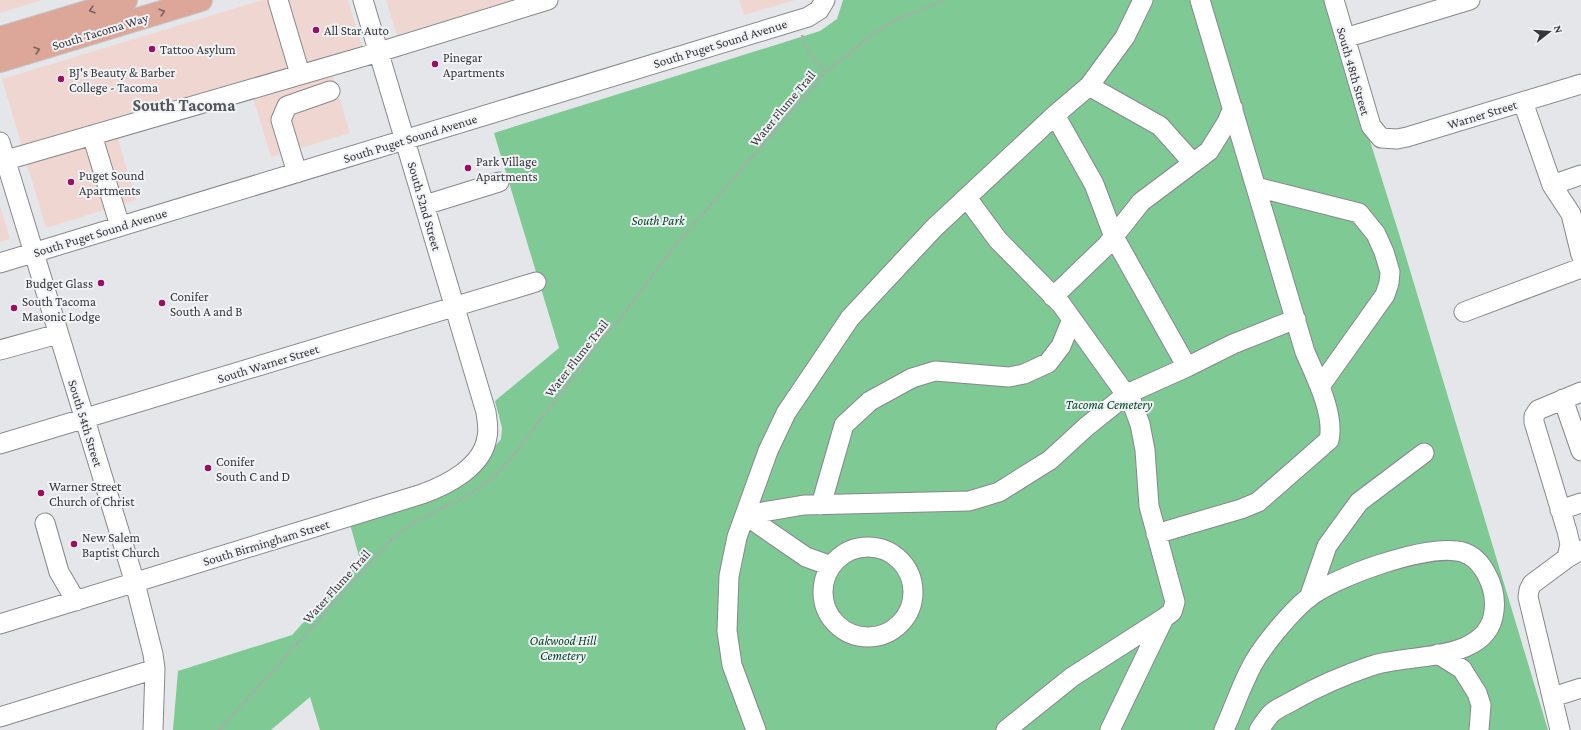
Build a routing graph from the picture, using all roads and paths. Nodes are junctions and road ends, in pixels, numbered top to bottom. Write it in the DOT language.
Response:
graph roads {
  1 [pos="126,0"];
  2 [pos="201,0"];
  3 [pos="278,0"];
  4 [pos="363,0"];
  5 [pos="548,0"];
  6 [pos="946,0"];
  7 [pos="1143,0"];
  8 [pos="1200,0"];
  9 [pos="1334,0"];
  10 [pos="1470,0"];
  11 [pos="822,5"];
  12 [pos="796,20"];
  13 [pos="0,38"];
  14 [pos="1345,38"];
  15 [pos="379,52"];
  16 [pos="0,61"];
  17 [pos="826,72"];
  18 [pos="300,74"];
  19 [pos="1581,84"];
  20 [pos="1089,86"];
  21 [pos="330,92"];
  22 [pos="1523,102"];
  23 [pos="1232,108"];
  24 [pos="1054,115"];
  25 [pos="92,135"];
  26 [pos="1381,138"];
  27 [pos="406,140"];
  28 [pos="0,142"];
  29 [pos="3,161"];
  30 [pos="1193,163"];
  31 [pos="297,173"];
  32 [pos="1581,175"];
  33 [pos="499,182"];
  34 [pos="1552,185"];
  35 [pos="1256,187"];
  36 [pos="967,198"];
  37 [pos="425,205"];
  38 [pos="120,226"];
  39 [pos="1114,237"];
  40 [pos="33,253"];
  41 [pos="1581,255"];
  42 [pos="0,263"];
  43 [pos="1581,268"];
  44 [pos="536,282"];
  45 [pos="1054,296"];
  46 [pos="455,307"];
  47 [pos="1464,312"];
  48 [pos="1072,319"];
  49 [pos="1296,319"];
  50 [pos="58,334"];
  51 [pos="0,350"];
  52 [pos="1187,368"];
  53 [pos="1321,385"];
  54 [pos="1581,392"];
  55 [pos="1127,394"];
  56 [pos="1563,399"];
  57 [pos="486,412"];
  58 [pos="85,419"];
  59 [pos="0,444"];
  60 [pos="1581,451"];
  61 [pos="1424,452"];
  62 [pos="1581,502"];
  63 [pos="821,505"];
  64 [pos="1560,510"];
  65 [pos="745,515"];
  66 [pos="45,523"];
  67 [pos="1156,534"];
  68 [pos="1574,554"];
  69 [pos="831,566"];
  70 [pos="135,583"];
  71 [pos="1309,598"];
  72 [pos="76,601"];
  73 [pos="1164,618"];
  74 [pos="0,624"];
  75 [pos="1438,654"];
  76 [pos="155,669"];
  77 [pos="1581,688"];
  78 [pos="1553,697"];
  79 [pos="0,717"];
  80 [pos="153,730"];
  81 [pos="219,730"];
  82 [pos="756,730"];
  83 [pos="1006,730"];
  84 [pos="1110,730"];
  85 [pos="1224,730"];
  86 [pos="1259,730"];
  87 [pos="1479,730"];
  88 [pos="1560,730"];
  1 -- 13 [label="main road, South Tacoma Way, one-way"];
  16 -- 2 [label="main road, South Tacoma Way, one-way"];
  3 -- 18 [label="street"];
  4 -- 15 [label="street, South 52nd Street"];
  5 -- 15 [label="street"];
  6 -- 17 [label="path, Water Flume Trail"];
  7 -- 20 [label="street"];
  8 -- 23 [label="street"];
  9 -- 14 [label="street, South 48th Street"];
  10 -- 14 [label="street"];
  11 -- 12 [label="street, South Puget Sound Avenue"];
  12 -- 17 [label="path"];
  12 -- 27 [label="street, South Puget Sound Avenue"];
  14 -- 26 [label="street, South 48th Street"];
  15 -- 18 [label="street"];
  15 -- 27 [label="street, South 52nd Street"];
  17 -- 81 [label="path, Water Flume Trail"];
  18 -- 25 [label="street"];
  19 -- 22 [label="street, Warner Street"];
  20 -- 24 [label="street"];
  20 -- 30 [label="street"];
  21 -- 31 [label="street"];
  22 -- 26 [label="street, Warner Street"];
  22 -- 34 [label="street"];
  23 -- 30 [label="street"];
  23 -- 35 [label="street"];
  24 -- 36 [label="street"];
  24 -- 39 [label="street"];
  25 -- 29 [label="street"];
  25 -- 38 [label="street"];
  27 -- 31 [label="street, South Puget Sound Avenue"];
  27 -- 37 [label="street, South 52nd Street"];
  28 -- 29 [label="street, South 54th Street"];
  29 -- 40 [label="street, South 54th Street"];
  30 -- 39 [label="street"];
  31 -- 38 [label="street, South Puget Sound Avenue"];
  32 -- 34 [label="street"];
  33 -- 37 [label="street"];
  34 -- 41 [label="street"];
  35 -- 49 [label="street"];
  35 -- 53 [label="street"];
  36 -- 45 [label="street"];
  36 -- 65 [label="street"];
  37 -- 46 [label="street, South 52nd Street"];
  38 -- 40 [label="street, South Puget Sound Avenue"];
  39 -- 45 [label="street"];
  39 -- 52 [label="street"];
  40 -- 42 [label="street, South Puget Sound Avenue"];
  40 -- 50 [label="street, South 54th Street"];
  43 -- 47 [label="street"];
  44 -- 46 [label="street, South Warner Street"];
  45 -- 48 [label="street"];
  46 -- 57 [label="street, South 52nd Street"];
  46 -- 58 [label="street, South Warner Street"];
  48 -- 55 [label="street"];
  48 -- 63 [label="street"];
  49 -- 52 [label="street"];
  49 -- 53 [label="street"];
  50 -- 51 [label="street"];
  50 -- 58 [label="street, South 54th Street"];
  52 -- 55 [label="street"];
  53 -- 67 [label="street"];
  54 -- 56 [label="street"];
  55 -- 63 [label="street"];
  55 -- 67 [label="street"];
  56 -- 60 [label="street"];
  56 -- 64 [label="street"];
  57 -- 70 [label="street, South Birmingham Street"];
  58 -- 59 [label="street, South Warner Street"];
  58 -- 70 [label="street, South 54th Street"];
  61 -- 71 [label="street"];
  62 -- 64 [label="street"];
  63 -- 65 [label="street"];
  64 -- 68 [label="street"];
  65 -- 69 [label="street"];
  65 -- 82 [label="street"];
  66 -- 72 [label="street"];
  67 -- 73 [label="street"];
  68 -- 78 [label="street"];
  69 -- 69 [label="street"];
  70 -- 72 [label="street, South Birmingham Street"];
  70 -- 76 [label="street, South 54th Street"];
  71 -- 75 [label="street"];
  71 -- 85 [label="street"];
  72 -- 74 [label="street, South Birmingham Street"];
  73 -- 83 [label="street"];
  73 -- 84 [label="street"];
  75 -- 86 [label="street"];
  75 -- 87 [label="street"];
  76 -- 79 [label="street"];
  76 -- 80 [label="street, South 54th Street"];
  77 -- 78 [label="street"];
  78 -- 88 [label="street"];
}
